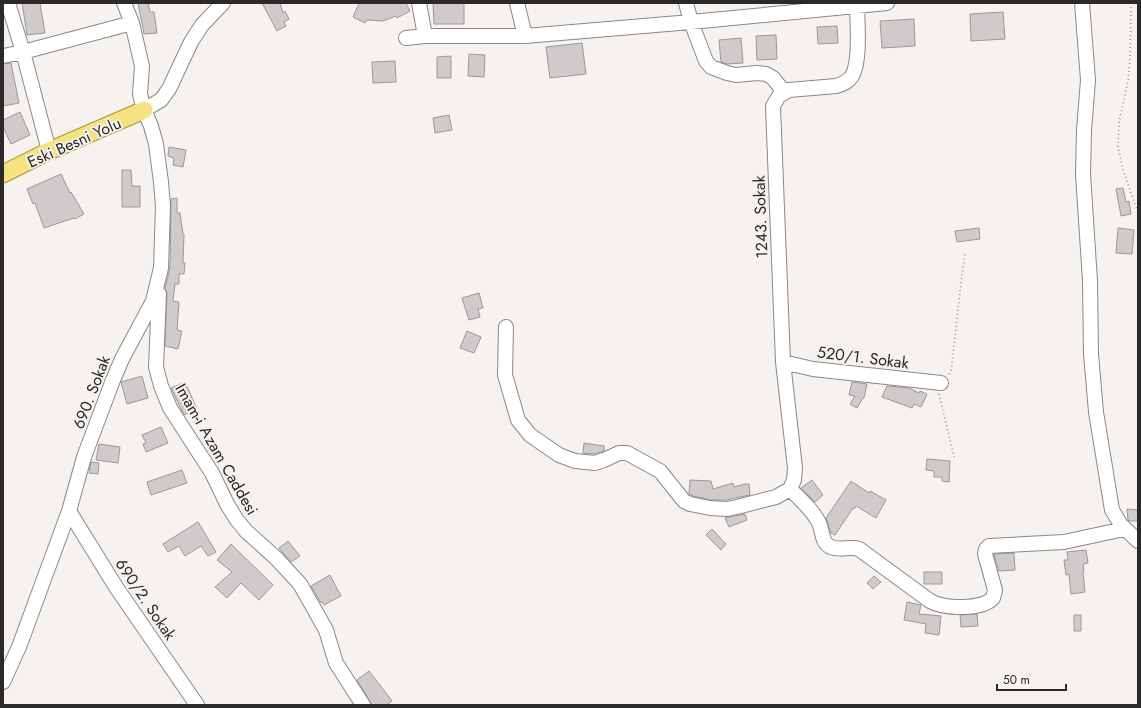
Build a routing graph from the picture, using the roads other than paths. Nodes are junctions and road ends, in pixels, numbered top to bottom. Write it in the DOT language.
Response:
graph roads {
  1 [pos="8,3"];
  2 [pos="124,3"];
  3 [pos="223,3"];
  4 [pos="419,3"];
  5 [pos="517,3"];
  6 [pos="686,3"];
  7 [pos="887,3"];
  8 [pos="1082,3"];
  9 [pos="857,4"];
  10 [pos="691,22"];
  11 [pos="132,23"];
  12 [pos="425,36"];
  13 [pos="525,36"];
  14 [pos="406,38"];
  15 [pos="23,52"];
  16 [pos="3,56"];
  17 [pos="784,92"];
  18 [pos="144,110"];
  19 [pos="49,151"];
  20 [pos="3,174"];
  21 [pos="161,268"];
  22 [pos="506,327"];
  23 [pos="783,362"];
  24 [pos="940,383"];
  25 [pos="790,489"];
  26 [pos="69,511"];
  27 [pos="1124,529"];
  28 [pos="1138,540"];
  29 [pos="3,682"];
  30 [pos="197,705"];
  31 [pos="363,705"];
  1 -- 15 [label="street"];
  2 -- 11 [label="street, 690. Sokak"];
  3 -- 18 [label="street"];
  4 -- 12 [label="street"];
  5 -- 13 [label="street"];
  6 -- 10 [label="street"];
  7 -- 9 [label="street"];
  8 -- 27 [label="street"];
  9 -- 10 [label="street"];
  9 -- 17 [label="street"];
  10 -- 13 [label="street"];
  10 -- 17 [label="street"];
  11 -- 15 [label="street"];
  11 -- 18 [label="street, 690. Sokak"];
  12 -- 13 [label="street"];
  12 -- 14 [label="street"];
  15 -- 16 [label="street"];
  15 -- 19 [label="street"];
  17 -- 23 [label="street, 1243. Sokak"];
  18 -- 19 [label="main road, Eski Besni Yolu"];
  18 -- 21 [label="street, 690. Sokak"];
  19 -- 20 [label="main road, Eski Besni Yolu"];
  21 -- 26 [label="street, 690. Sokak"];
  21 -- 31 [label="street, Imam-i Azam Caddesi"];
  22 -- 25 [label="street"];
  23 -- 24 [label="street, 520/1. Sokak"];
  23 -- 25 [label="street, 1243. Sokak"];
  25 -- 27 [label="street"];
  26 -- 29 [label="street, 690. Sokak"];
  26 -- 30 [label="street, 690/2. Sokak"];
  27 -- 28 [label="street"];
}
